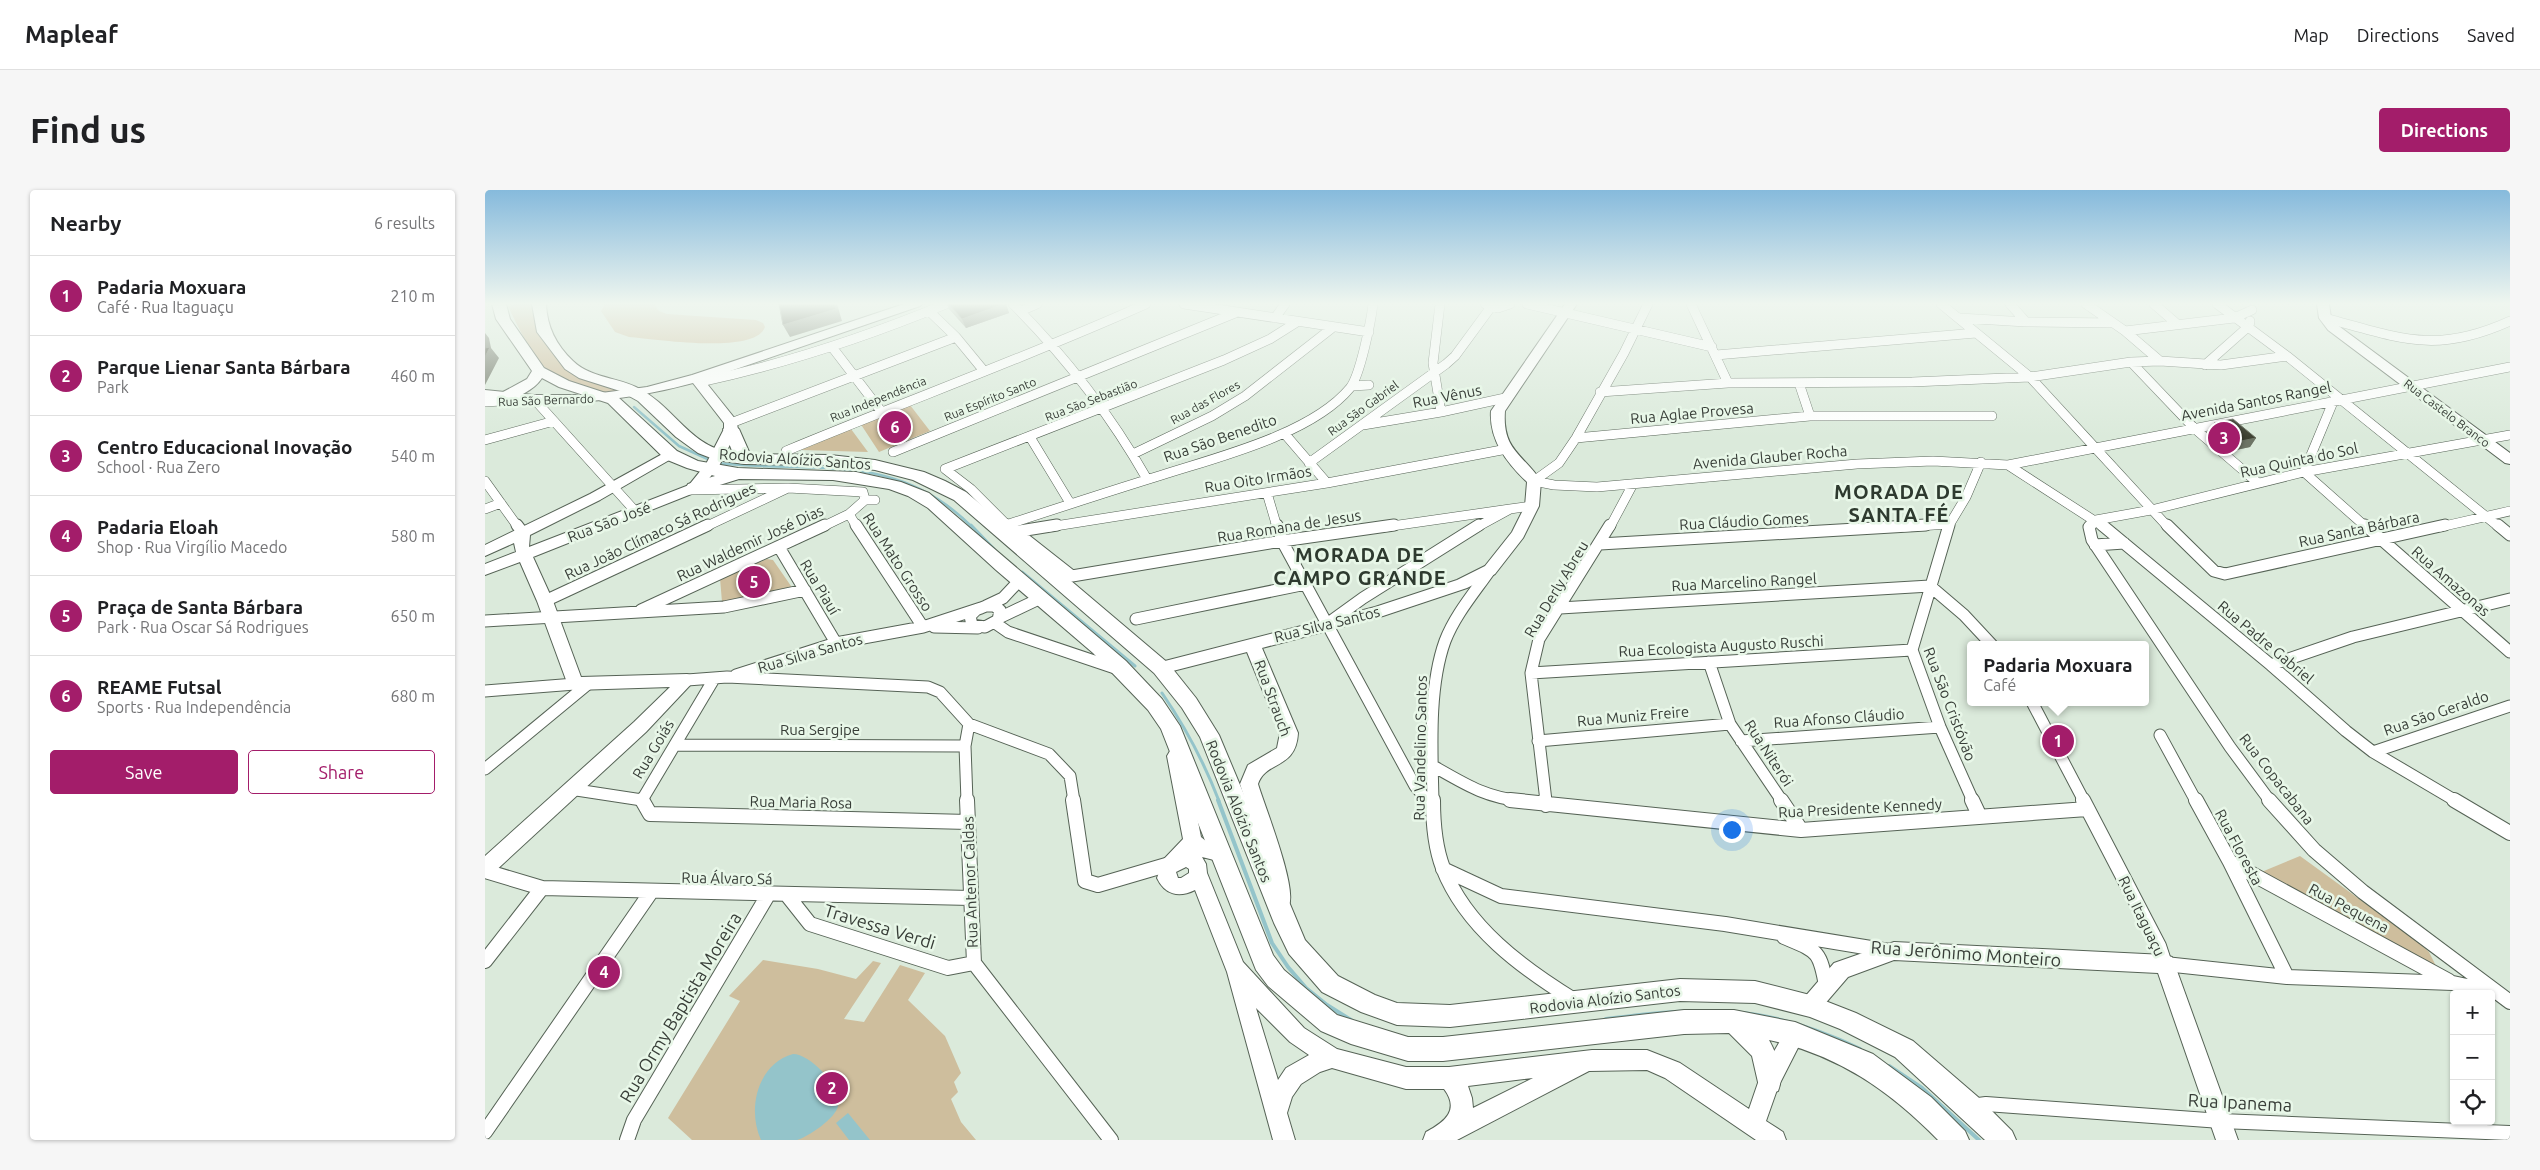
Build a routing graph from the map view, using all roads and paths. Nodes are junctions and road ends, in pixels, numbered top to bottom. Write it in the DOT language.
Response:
graph roads {
  1 [pos="522,348"];
  2 [pos="555,348"];
  3 [pos="781,348"];
  4 [pos="827,348"];
  5 [pos="833,348"];
  6 [pos="927,348"];
  7 [pos="965,348"];
  8 [pos="1046,348"];
  9 [pos="1057,348"];
  10 [pos="1150,348"];
  11 [pos="1250,348"];
  12 [pos="1306,348"];
  13 [pos="1364,348"];
  14 [pos="1435,348"];
  15 [pos="1460,348"];
  16 [pos="1541,348"];
  17 [pos="1626,348"];
  18 [pos="1705,348"];
  19 [pos="1753,348"];
  20 [pos="1995,348"];
  21 [pos="2145,348"];
  22 [pos="2224,348"];
  23 [pos="2277,348"];
  24 [pos="2362,348"];
  25 [pos="1714,351"];
  26 [pos="2287,356"];
  27 [pos="2160,361"];
  28 [pos="2131,362"];
  29 [pos="2205,365"];
  30 [pos="2510,367"];
  31 [pos="984,371"];
  32 [pos="1434,373"];
  33 [pos="538,374"];
  34 [pos="2030,376"];
  35 [pos="854,377"];
  36 [pos="1078,378"];
  37 [pos="698,380"];
  38 [pos="1727,383"];
  39 [pos="1799,383"];
  40 [pos="1369,385"];
  41 [pos="2411,385"];
  42 [pos="1352,386"];
  43 [pos="1600,392"];
  44 [pos="637,393"];
  45 [pos="485,394"];
  46 [pos="507,394"];
  47 [pos="607,397"];
  48 [pos="1505,398"];
  49 [pos="560,399"];
  50 [pos="2337,401"];
  51 [pos="485,402"];
  52 [pos="537,403"];
  53 [pos="1103,409"];
  54 [pos="623,410"];
  55 [pos="881,411"];
  56 [pos="1441,412"];
  57 [pos="1810,416"];
  58 [pos="1991,416"];
  59 [pos="554,421"];
  60 [pos="1363,425"];
  61 [pos="731,426"];
  62 [pos="2194,428"];
  63 [pos="1285,433"];
  64 [pos="2510,435"];
  65 [pos="1030,437"];
  66 [pos="1576,438"];
  67 [pos="485,440"];
  68 [pos="2483,440"];
  69 [pos="2093,448"];
  70 [pos="1507,449"];
  71 [pos="786,450"];
  72 [pos="893,452"];
  73 [pos="1133,454"];
  74 [pos="2407,454"];
  75 [pos="671,455"];
  76 [pos="2510,460"];
  77 [pos="713,462"];
  78 [pos="1981,462"];
  79 [pos="1309,463"];
  80 [pos="2008,465"];
  81 [pos="742,466"];
  82 [pos="2305,472"];
  83 [pos="1147,479"];
  84 [pos="485,481"];
  85 [pos="1534,481"];
  86 [pos="1327,483"];
  87 [pos="2258,483"];
  88 [pos="1633,484"];
  89 [pos="615,487"];
  90 [pos="788,488"];
  91 [pos="692,489"];
  92 [pos="1267,493"];
  93 [pos="501,503"];
  94 [pos="1070,503"];
  95 [pos="1531,506"];
  96 [pos="485,509"];
  97 [pos="1510,509"];
  98 [pos="2151,510"];
  99 [pos="2510,511"];
  100 [pos="636,512"];
  101 [pos="849,514"];
  102 [pos="2486,516"];
  103 [pos="2096,520"];
  104 [pos="1949,524"];
  105 [pos="1010,529"];
  106 [pos="523,533"];
  107 [pos="2510,535"];
  108 [pos="2380,538"];
  109 [pos="1282,541"];
  110 [pos="2124,543"];
  111 [pos="1600,544"];
  112 [pos="2095,545"];
  113 [pos="779,547"];
  114 [pos="485,551"];
  115 [pos="524,555"];
  116 [pos="485,570"];
  117 [pos="1490,570"];
  118 [pos="1019,581"];
  119 [pos="1306,584"];
  120 [pos="1930,586"];
  121 [pos="805,590"];
  122 [pos="1041,598"];
  123 [pos="2510,599"];
  124 [pos="545,601"];
  125 [pos="983,607"];
  126 [pos="1559,608"];
  127 [pos="2460,609"];
  128 [pos="635,612"];
  129 [pos="549,616"];
  130 [pos="1136,619"];
  131 [pos="998,620"];
  132 [pos="485,621"];
  133 [pos="1327,624"];
  134 [pos="923,627"];
  135 [pos="980,628"];
  136 [pos="1988,641"];
  137 [pos="836,643"];
  138 [pos="1252,643"];
  139 [pos="1912,650"];
  140 [pos="2510,652"];
  141 [pos="1709,662"];
  142 [pos="2271,665"];
  143 [pos="1161,668"];
  144 [pos="1125,671"];
  145 [pos="1531,673"];
  146 [pos="727,677"];
  147 [pos="714,679"];
  148 [pos="687,680"];
  149 [pos="581,684"];
  150 [pos="485,691"];
  151 [pos="1147,696"];
  152 [pos="2034,706"];
  153 [pos="2510,706"];
  154 [pos="969,724"];
  155 [pos="1730,724"];
  156 [pos="1170,726"];
  157 [pos="1940,727"];
  158 [pos="2160,735"];
  159 [pos="1538,741"];
  160 [pos="1741,741"];
  161 [pos="675,745"];
  162 [pos="965,746"];
  163 [pos="2373,752"];
  164 [pos="1433,766"];
  165 [pos="485,769"];
  166 [pos="571,789"];
  167 [pos="642,800"];
  168 [pos="1546,805"];
  169 [pos="1433,806"];
  170 [pos="2087,809"];
  171 [pos="1980,817"];
  172 [pos="968,822"];
  173 [pos="1801,830"];
  174 [pos="2510,833"];
  175 [pos="1193,842"];
  176 [pos="1242,842"];
  177 [pos="2230,862"];
  178 [pos="485,869"];
  179 [pos="1443,869"];
  180 [pos="1198,870"];
  181 [pos="1175,872"];
  182 [pos="542,888"];
  183 [pos="651,892"];
  184 [pos="1205,894"];
  185 [pos="768,895"];
  186 [pos="787,895"];
  187 [pos="971,898"];
  188 [pos="1766,930"];
  189 [pos="1894,951"];
  190 [pos="485,961"];
  191 [pos="973,963"];
  192 [pos="2165,964"];
  193 [pos="1235,968"];
  194 [pos="2287,977"];
  195 [pos="2453,983"];
  196 [pos="1825,986"];
  197 [pos="2496,993"];
  198 [pos="1577,1002"];
  199 [pos="2510,1002"];
  200 [pos="1802,1020"];
  201 [pos="1734,1022"];
  202 [pos="1333,1058"];
  203 [pos="1592,1060"];
  204 [pos="1449,1078"];
  205 [pos="1769,1082"];
  206 [pos="1969,1106"];
  207 [pos="1276,1116"];
  208 [pos="1753,1125"];
  209 [pos="2224,1131"];
  210 [pos="485,1132"];
  211 [pos="2510,1133"];
  212 [pos="1441,1136"];
  213 [pos="627,1140"];
  214 [pos="1111,1140"];
  215 [pos="1284,1140"];
  216 [pos="1775,1140"];
  217 [pos="1956,1140"];
  218 [pos="2003,1140"];
  1 -- 33 [label="main road, Rodovia Aloízio Santos"];
  2 -- 44 [label="main road, Rodovia Aloízio Santos"];
  3 -- 37 [label="street, Rua São Bernardo"];
  4 -- 37 [label="street"];
  5 -- 35 [label="street"];
  6 -- 35 [label="street"];
  7 -- 31 [label="street"];
  8 -- 31 [label="street, Rua Independência"];
  9 -- 36 [label="street"];
  10 -- 36 [label="street, Rua Espírito Santo"];
  11 -- 53 [label="street, Rua São Sebastião"];
  12 -- 73 [label="street, Rua das Flores"];
  13 -- 42 [label="street, Rua São Benedito"];
  14 -- 32 [label="street"];
  15 -- 32 [label="street, Rua São Gabriel"];
  16 -- 48 [label="street"];
  17 -- 43 [label="street"];
  18 -- 25 [label="street"];
  19 -- 25 [label="street"];
  20 -- 34 [label="street"];
  21 -- 27 [label="street"];
  22 -- 29 [label="street"];
  23 -- 26 [label="street"];
  24 -- 41 [label="street, Rua Castelo Branco"];
  25 -- 38 [label="street"];
  26 -- 29 [label="street"];
  26 -- 50 [label="street"];
  27 -- 28 [label="street"];
  27 -- 29 [label="street"];
  28 -- 34 [label="street"];
  28 -- 62 [label="street"];
  30 -- 41 [label="street, Avenida Santos Rangel"];
  31 -- 55 [label="street, Rua Independência"];
  32 -- 56 [label="street"];
  32 -- 60 [label="street, Rua São Gabriel"];
  33 -- 46 [label="main road"];
  33 -- 47 [label="main road, Rodovia Aloízio Santos"];
  33 -- 52 [label="main road"];
  34 -- 39 [label="street"];
  34 -- 69 [label="street"];
  35 -- 55 [label="street"];
  35 -- 61 [label="street"];
  36 -- 53 [label="street"];
  36 -- 72 [label="street, Rua Espírito Santo"];
  37 -- 44 [label="street, Rua São Bernardo"];
  37 -- 61 [label="street"];
  38 -- 39 [label="street"];
  38 -- 43 [label="street"];
  39 -- 57 [label="street"];
  40 -- 42 [label="street"];
  41 -- 50 [label="street, Avenida Santos Rangel"];
  41 -- 68 [label="street, Rua Castelo Branco"];
  42 -- 63 [label="street, Rua São Benedito"];
  43 -- 66 [label="street"];
  44 -- 47 [label="street, Rua São Bernardo"];
  44 -- 54 [label="main road"];
  44 -- 77 [label="main road, Rodovia Aloízio Santos"];
  45 -- 46 [label="street"];
  46 -- 52 [label="street"];
  47 -- 49 [label="street, Rua São Bernardo"];
  47 -- 54 [label="main road, Rodovia Aloízio Santos"];
  48 -- 56 [label="street, Rua Vênus"];
  48 -- 70 [label="street"];
  49 -- 52 [label="street"];
  50 -- 62 [label="street, Avenida Santos Rangel"];
  50 -- 74 [label="street"];
  50 -- 82 [label="street"];
  51 -- 52 [label="street, Rua São Bernardo"];
  52 -- 59 [label="street"];
  53 -- 65 [label="street, Rua São Sebastião"];
  53 -- 73 [label="street"];
  54 -- 75 [label="main road, Rodovia Aloízio Santos"];
  55 -- 71 [label="street, Rua Independência"];
  56 -- 60 [label="street, Rua Vênus"];
  57 -- 58 [label="street, Rua Aglae Provesa"];
  57 -- 66 [label="street, Rua Aglae Provesa"];
  59 -- 67 [label="street"];
  59 -- 89 [label="street"];
  60 -- 79 [label="street, Rua São Gabriel"];
  61 -- 77 [label="street, Rua São José"];
  61 -- 81 [label="main road"];
  62 -- 69 [label="street, Avenida Santos Rangel"];
  62 -- 87 [label="street"];
  63 -- 79 [label="street"];
  63 -- 83 [label="street, Rua São Benedito"];
  64 -- 68 [label="street, Rua Quinta do Sol"];
  65 -- 94 [label="street"];
  65 -- 105 [label="street, Rua São Sebastião"];
  66 -- 85 [label="street"];
  68 -- 74 [label="street, Rua Quinta do Sol"];
  68 -- 76 [label="street, Rua Castelo Branco"];
  69 -- 80 [label="street, Avenida Santos Rangel"];
  69 -- 98 [label="street"];
  70 -- 85 [label="street"];
  70 -- 86 [label="street, Rua Oito Irmãos"];
  73 -- 83 [label="street"];
  74 -- 82 [label="street, Rua Quinta do Sol"];
  74 -- 102 [label="street"];
  75 -- 77 [label="main road, Rodovia Aloízio Santos"];
  75 -- 89 [label="street, Rua São José"];
  77 -- 81 [label="main road, Rodovia Aloízio Santos"];
  77 -- 91 [label="street, Rua São José"];
  78 -- 80 [label="street, Avenida Glauber Rocha"];
  78 -- 88 [label="street, Avenida Glauber Rocha"];
  78 -- 104 [label="street, Rua São Cristóvão"];
  79 -- 86 [label="street"];
  80 -- 103 [label="street, Rua Padre Gabriel"];
  81 -- 91 [label="main road"];
  81 -- 118 [label="main road, Rodovia Aloízio Santos"];
  81 -- 143 [label="main road, Rodovia Aloízio Santos"];
  82 -- 87 [label="street, Rua Quinta do Sol"];
  82 -- 108 [label="street, Rua Amazonas"];
  83 -- 94 [label="street, Rua São Benedito"];
  84 -- 93 [label="street"];
  85 -- 88 [label="street, Avenida Glauber Rocha"];
  85 -- 95 [label="street"];
  86 -- 92 [label="street, Rua Oito Irmãos"];
  87 -- 98 [label="street, Rua Quinta do Sol"];
  88 -- 111 [label="street, Rua Derly Abreu"];
  89 -- 100 [label="street"];
  89 -- 106 [label="street, Rua São José"];
  90 -- 91 [label="street"];
  90 -- 101 [label="street, Rua Waldemir José Dias"];
  90 -- 124 [label="street, Rua João Clímaco Sá Rodrigues"];
  91 -- 100 [label="street, Rua São José"];
  92 -- 105 [label="street, Rua Oito Irmãos"];
  92 -- 109 [label="street"];
  93 -- 96 [label="street"];
  93 -- 106 [label="street"];
  94 -- 105 [label="street, Rua São Benedito"];
  95 -- 97 [label="street, Rua Romana de Jesus"];
  95 -- 117 [label="street"];
  97 -- 109 [label="street, Rua Romana de Jesus"];
  97 -- 133 [label="street"];
  98 -- 103 [label="street, Rua Quinta do Sol"];
  98 -- 108 [label="street, Rua Santa Bárbara"];
  99 -- 102 [label="street, Rua Santa Bárbara"];
  100 -- 115 [label="street, Rua São José"];
  101 -- 113 [label="street, Rua Waldemir José Dias"];
  101 -- 134 [label="street, Rua Mato Grosso"];
  102 -- 107 [label="street"];
  102 -- 108 [label="street, Rua Santa Bárbara"];
  103 -- 110 [label="street, Rua Padre Gabriel"];
  103 -- 112 [label="street, Rua Copacabana"];
  104 -- 111 [label="street, Rua Cláudio Gomes"];
  104 -- 120 [label="street, Rua São Cristóvão"];
  105 -- 109 [label="street, Rua Romana de Jesus"];
  106 -- 114 [label="street, Rua São José"];
  106 -- 115 [label="street"];
  108 -- 127 [label="street, Rua Amazonas"];
  109 -- 119 [label="street"];
  110 -- 112 [label="street"];
  110 -- 142 [label="street, Rua Padre Gabriel"];
  111 -- 126 [label="street, Rua Derly Abreu"];
  112 -- 197 [label="street, Rua Copacabana"];
  113 -- 121 [label="street, Rua Piauí"];
  113 -- 128 [label="street, Rua Waldemir José Dias"];
  115 -- 116 [label="street, Rua São José"];
  115 -- 124 [label="street"];
  117 -- 133 [label="street, Rua Silva Santos"];
  117 -- 164 [label="street, Rua Vandelino Santos"];
  118 -- 122 [label="main road, Rodovia Aloízio Santos"];
  118 -- 125 [label="street, Rua Silva Santos"];
  119 -- 130 [label="street"];
  119 -- 133 [label="street"];
  120 -- 126 [label="street, Rua Marcelino Rangel"];
  120 -- 136 [label="street"];
  120 -- 139 [label="street, Rua São Cristóvão"];
  121 -- 128 [label="street"];
  121 -- 137 [label="street, Rua Piauí"];
  122 -- 131 [label="street"];
  122 -- 144 [label="main road, Rodovia Aloízio Santos"];
  123 -- 127 [label="street"];
  124 -- 129 [label="street"];
  125 -- 131 [label="street"];
  125 -- 134 [label="street, Rua Silva Santos"];
  125 -- 135 [label="street"];
  126 -- 145 [label="street, Rua Derly Abreu"];
  127 -- 140 [label="street, Rua Amazonas"];
  127 -- 142 [label="street"];
  128 -- 129 [label="street"];
  129 -- 132 [label="street"];
  129 -- 149 [label="street"];
  131 -- 135 [label="street, Rua Silva Santos"];
  131 -- 144 [label="street"];
  133 -- 138 [label="street, Rua Silva Santos"];
  133 -- 169 [label="street"];
  134 -- 135 [label="street, Rua Silva Santos"];
  134 -- 137 [label="street, Rua Silva Santos"];
  137 -- 146 [label="street, Rua Silva Santos"];
  138 -- 143 [label="street, Rua Silva Santos"];
  138 -- 176 [label="street, Rua Strauch"];
  139 -- 141 [label="street, Rua Ecologista Augusto Ruschi"];
  139 -- 157 [label="street, Rua São Cristóvão"];
  141 -- 145 [label="street, Rua Ecologista Augusto Ruschi"];
  141 -- 155 [label="street, Rua Niterói"];
  142 -- 163 [label="street, Rua Padre Gabriel"];
  143 -- 144 [label="main road"];
  143 -- 151 [label="main road"];
  143 -- 176 [label="main road, Rodovia Aloízio Santos"];
  144 -- 151 [label="main road, Rodovia Aloízio Santos"];
  145 -- 159 [label="street, Rua Derly Abreu"];
  146 -- 147 [label="street"];
  146 -- 154 [label="street"];
  147 -- 148 [label="street"];
  147 -- 161 [label="street, Rua Goiás"];
  148 -- 149 [label="street"];
  148 -- 166 [label="street"];
  149 -- 150 [label="street"];
  149 -- 165 [label="street"];
  151 -- 156 [label="main road, Rodovia Aloízio Santos"];
  152 -- 170 [label="street, Rua Itaguaçu"];
  153 -- 163 [label="street, Rua São Geraldo"];
  154 -- 162 [label="street, Rua Antenor Caldas"];
  154 -- 181 [label="street"];
  155 -- 159 [label="street, Rua Muniz Freire"];
  155 -- 160 [label="street, Rua Niterói"];
  156 -- 175 [label="street"];
  156 -- 176 [label="main road, Rodovia Aloízio Santos"];
  157 -- 160 [label="street, Rua Afonso Cláudio"];
  157 -- 171 [label="street, Rua São Cristóvão"];
  158 -- 177 [label="street, Rua Floresta"];
  159 -- 168 [label="street, Rua Derly Abreu"];
  160 -- 173 [label="street, Rua Niterói"];
  161 -- 162 [label="street, Rua Sergipe"];
  161 -- 167 [label="street, Rua Goiás"];
  162 -- 172 [label="street, Rua Antenor Caldas"];
  163 -- 174 [label="street, Rua Padre Gabriel"];
  164 -- 168 [label="street, Rua Presidente Kennedy"];
  164 -- 169 [label="street, Rua Vandelino Santos"];
  166 -- 167 [label="street, Rua Goiás"];
  166 -- 178 [label="street"];
  167 -- 172 [label="street, Rua Maria Rosa"];
  168 -- 173 [label="street, Rua Presidente Kennedy"];
  169 -- 179 [label="street, Rua Vandelino Santos"];
  170 -- 171 [label="street, Rua Presidente Kennedy"];
  170 -- 192 [label="street, Rua Itaguaçu"];
  171 -- 173 [label="street, Rua Presidente Kennedy"];
  172 -- 187 [label="street, Rua Antenor Caldas"];
  175 -- 176 [label="street"];
  175 -- 181 [label="street"];
  176 -- 180 [label="street"];
  176 -- 198 [label="main road, Rodovia Aloízio Santos"];
  176 -- 201 [label="main road, Rodovia Aloízio Santos"];
  177 -- 194 [label="street, Rua Floresta"];
  177 -- 195 [label="street, Rua Pequena"];
  178 -- 182 [label="street, Rua Álvaro Sá"];
  179 -- 188 [label="street, Rua Jerônimo Monteiro"];
  179 -- 198 [label="street, Rua Vandelino Santos"];
  180 -- 181 [label="street"];
  180 -- 184 [label="street"];
  181 -- 184 [label="street"];
  182 -- 183 [label="street, Rua Álvaro Sá"];
  182 -- 190 [label="street"];
  183 -- 185 [label="street, Rua Álvaro Sá"];
  183 -- 210 [label="street"];
  184 -- 193 [label="street"];
  185 -- 186 [label="street, Rua Álvaro Sá"];
  185 -- 213 [label="street, Rua Ormy Baptista Moreira"];
  186 -- 187 [label="street, Rua Álvaro Sá"];
  186 -- 191 [label="street, Travessa Verdi"];
  187 -- 191 [label="street, Rua Antenor Caldas"];
  188 -- 189 [label="street, Rua Jerônimo Monteiro"];
  188 -- 196 [label="street"];
  189 -- 192 [label="street, Rua Jerônimo Monteiro"];
  189 -- 196 [label="street"];
  191 -- 214 [label="street, Rua Antenor Caldas"];
  192 -- 194 [label="street, Rua Jerônimo Monteiro"];
  192 -- 209 [label="street, Rua Itaguaçu"];
  193 -- 202 [label="street"];
  193 -- 207 [label="street"];
  194 -- 195 [label="street, Rua Jerônimo Monteiro"];
  195 -- 197 [label="street, Rua Jerônimo Monteiro"];
  196 -- 200 [label="street"];
  197 -- 199 [label="street, Rua Copacabana"];
  198 -- 200 [label="main road, Rodovia Aloízio Santos"];
  200 -- 201 [label="main road, Rodovia Aloízio Santos"];
  200 -- 205 [label="street"];
  200 -- 206 [label="main road, Rodovia Aloízio Santos"];
  200 -- 217 [label="main road, Rodovia Aloízio Santos"];
  201 -- 205 [label="main road"];
  202 -- 204 [label="street"];
  202 -- 207 [label="street"];
  203 -- 204 [label="street"];
  203 -- 208 [label="street"];
  203 -- 212 [label="street"];
  204 -- 212 [label="street"];
  205 -- 208 [label="street"];
  206 -- 209 [label="street, Rua Ipanema"];
  206 -- 218 [label="main road, Rodovia Aloízio Santos"];
  207 -- 215 [label="street"];
  208 -- 216 [label="street"];
  209 -- 211 [label="street, Rua Ipanema"];
}
